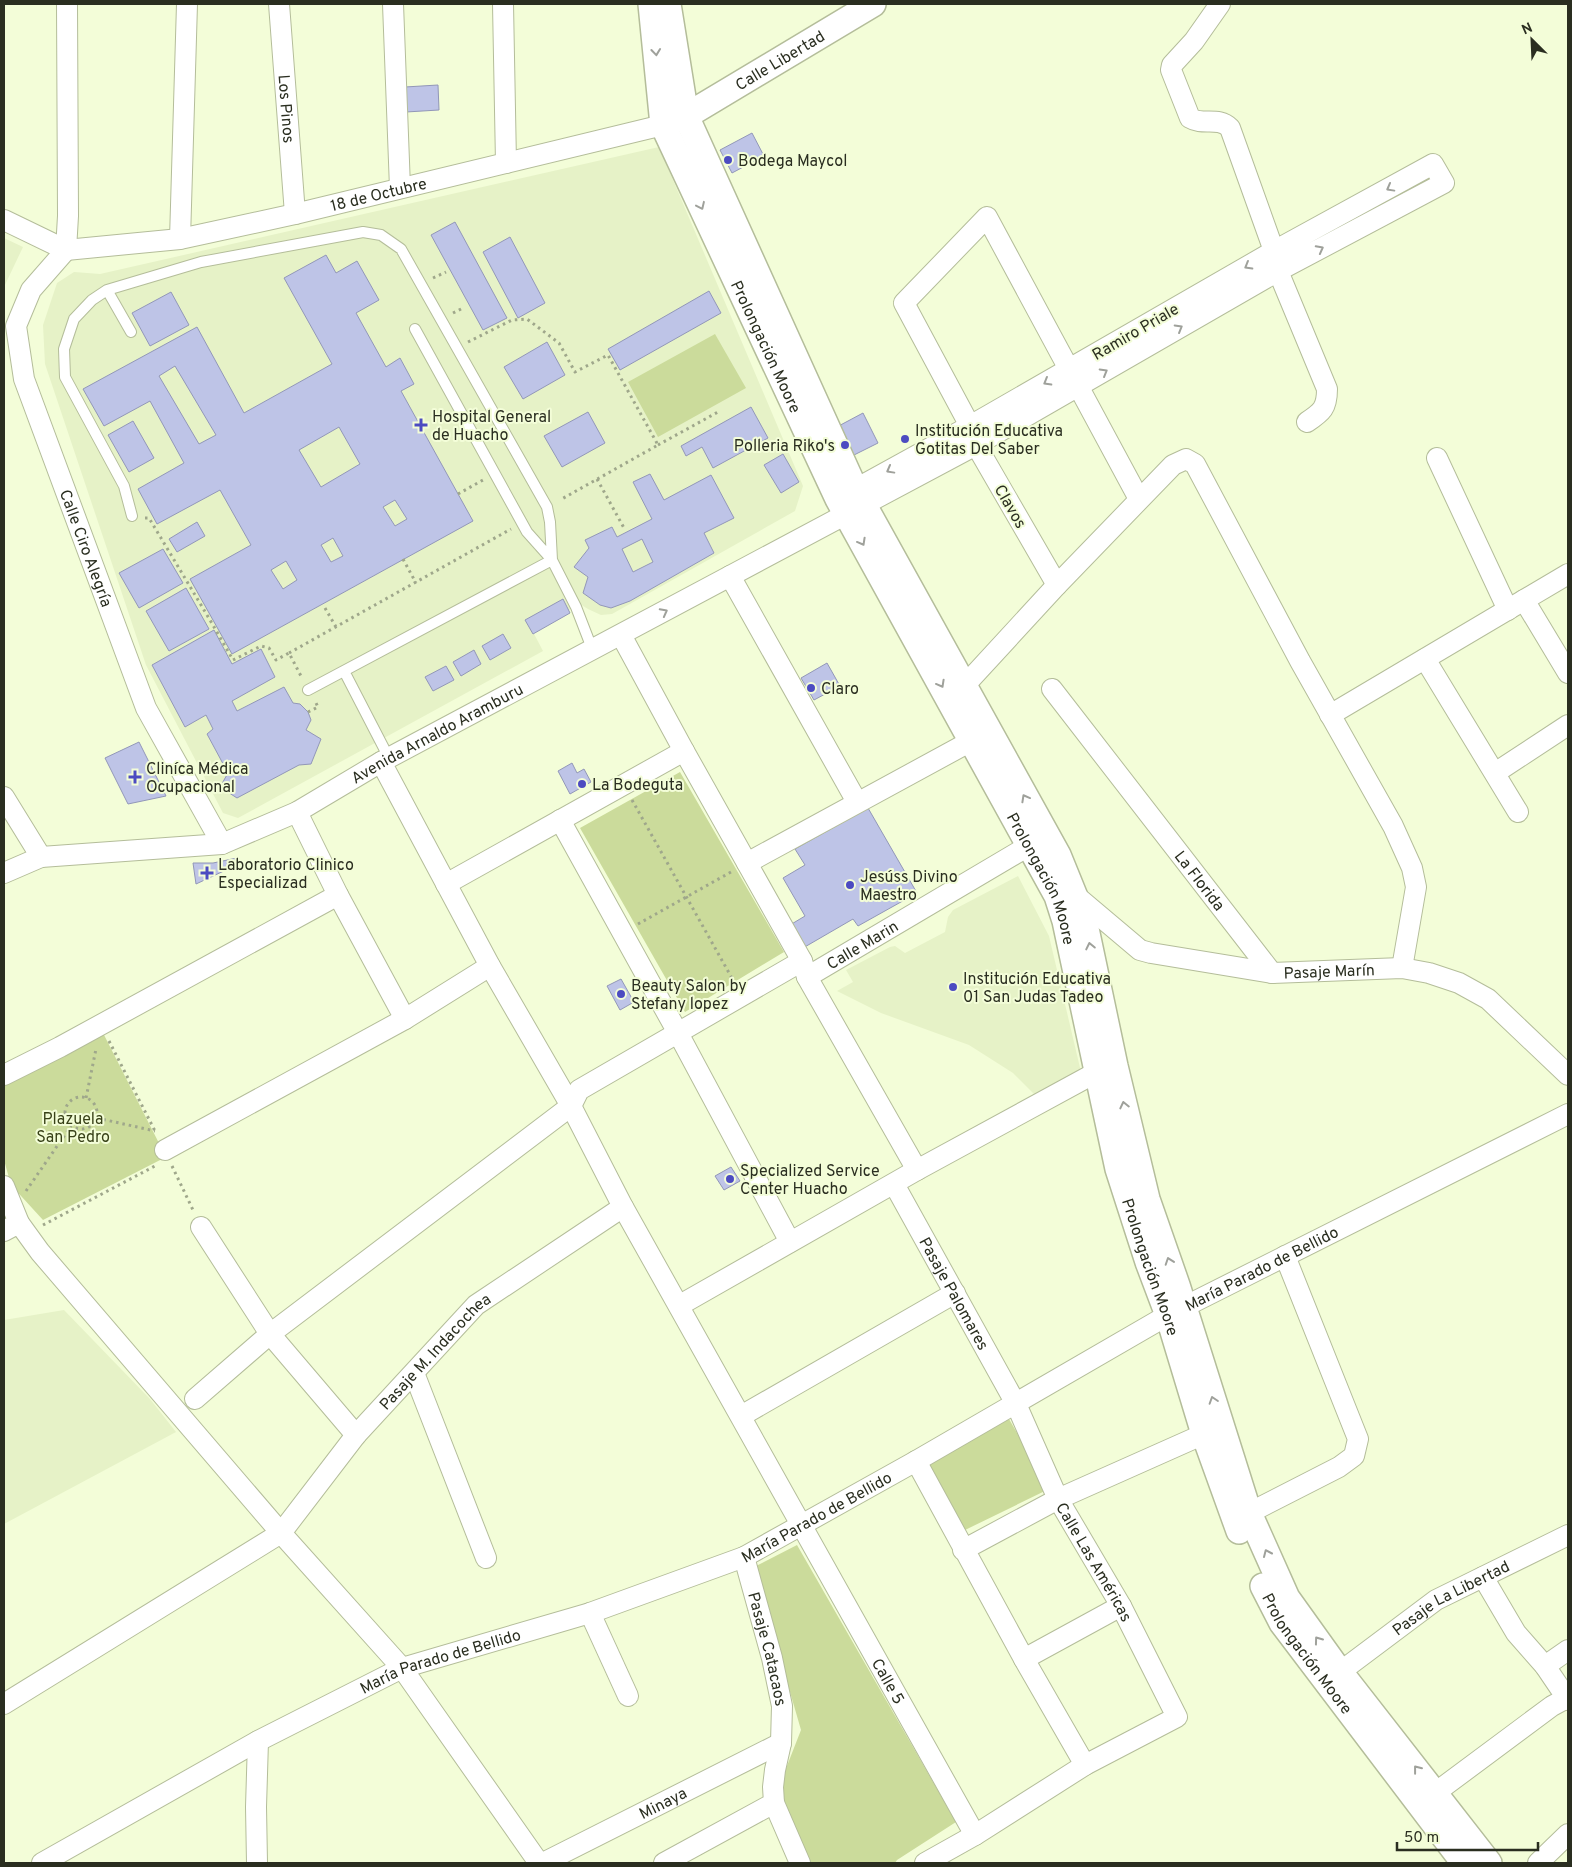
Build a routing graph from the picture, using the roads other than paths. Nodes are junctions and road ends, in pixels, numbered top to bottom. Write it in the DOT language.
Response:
graph roads {
  1 [pos="67,4"];
  2 [pos="187,4"];
  3 [pos="279,4"];
  4 [pos="393,4"];
  5 [pos="503,4"];
  6 [pos="651,4"];
  7 [pos="668,4"];
  8 [pos="873,4"];
  9 [pos="1220,4"];
  10 [pos="675,120"];
  11 [pos="506,163"];
  12 [pos="400,188"];
  13 [pos="295,214"];
  14 [pos="4,220"];
  15 [pos="180,239"];
  16 [pos="66,250"];
  17 [pos="1274,251"];
  18 [pos="1278,271"];
  19 [pos="107,290"];
  20 [pos="415,329"];
  21 [pos="131,332"];
  22 [pos="1074,378"];
  23 [pos="1308,422"];
  24 [pos="973,435"];
  25 [pos="1437,458"];
  26 [pos="1138,499"];
  27 [pos="851,502"];
  28 [pos="132,516"];
  29 [pos="552,560"];
  30 [pos="1568,574"];
  31 [pos="730,576"];
  32 [pos="1057,585"];
  33 [pos="1516,605"];
  34 [pos="621,635"];
  35 [pos="593,651"];
  36 [pos="1426,659"];
  37 [pos="344,671"];
  38 [pos="1568,673"];
  39 [pos="965,686"];
  40 [pos="1052,689"];
  41 [pos="308,690"];
  42 [pos="1330,715"];
  43 [pos="1568,725"];
  44 [pos="980,736"];
  45 [pos="684,751"];
  46 [pos="385,760"];
  47 [pos="1494,773"];
  48 [pos="4,797"];
  49 [pos="857,802"];
  50 [pos="298,812"];
  51 [pos="1518,812"];
  52 [pos="560,820"];
  53 [pos="1037,841"];
  54 [pos="222,844"];
  55 [pos="41,856"];
  56 [pos="747,863"];
  57 [pos="4,873"];
  58 [pos="446,884"];
  59 [pos="338,895"];
  60 [pos="1066,896"];
  61 [pos="490,966"];
  62 [pos="1402,968"];
  63 [pos="804,969"];
  64 [pos="1272,973"];
  65 [pos="405,1019"];
  66 [pos="678,1034"];
  67 [pos="1106,1069"];
  68 [pos="4,1074"];
  69 [pos="1568,1075"];
  70 [pos="572,1106"];
  71 [pos="1568,1114"];
  72 [pos="167,1154"];
  73 [pos="917,1170"];
  74 [pos="894,1184"];
  75 [pos="7,1194"];
  76 [pos="623,1207"];
  77 [pos="201,1227"];
  78 [pos="17,1229"];
  79 [pos="790,1242"];
  80 [pos="1285,1256"];
  81 [pos="955,1293"];
  82 [pos="680,1305"];
  83 [pos="1176,1311"];
  84 [pos="270,1334"];
  85 [pos="414,1373"];
  86 [pos="195,1399"];
  87 [pos="1016,1404"];
  88 [pos="741,1416"];
  89 [pos="1204,1434"];
  90 [pos="356,1435"];
  91 [pos="916,1461"];
  92 [pos="1058,1499"];
  93 [pos="1249,1513"];
  94 [pos="802,1525"];
  95 [pos="281,1534"];
  96 [pos="1568,1535"];
  97 [pos="963,1550"];
  98 [pos="744,1557"];
  99 [pos="486,1558"];
  100 [pos="1483,1577"];
  101 [pos="1122,1606"];
  102 [pos="590,1613"];
  103 [pos="1568,1650"];
  104 [pos="1024,1659"];
  105 [pos="1545,1666"];
  106 [pos="402,1668"];
  107 [pos="1340,1672"];
  108 [pos="628,1696"];
  109 [pos="1568,1699"];
  110 [pos="4,1704"];
  111 [pos="258,1741"];
  112 [pos="781,1743"];
  113 [pos="1085,1765"];
  114 [pos="1435,1793"];
  115 [pos="774,1803"];
  116 [pos="1568,1834"];
  117 [pos="975,1835"];
  118 [pos="42,1863"];
  119 [pos="257,1863"];
  120 [pos="539,1863"];
  121 [pos="543,1863"];
  122 [pos="664,1863"];
  123 [pos="800,1863"];
  124 [pos="924,1863"];
  125 [pos="1464,1863"];
  126 [pos="1489,1863"];
  127 [pos="1538,1863"];
  1 -- 16 [label="street"];
  2 -- 15 [label="street"];
  3 -- 13 [label="street, Los Pinos"];
  4 -- 12 [label="street"];
  5 -- 11 [label="street"];
  6 -- 10 [label="street, Prolongación Moore, one-way"];
  7 -- 10 [label="street, Prolongación Moore"];
  8 -- 10 [label="street, Calle Libertad"];
  9 -- 17 [label="street"];
  10 -- 11 [label="street, 18 de Octubre"];
  10 -- 27 [label="street, Prolongación Moore"];
  11 -- 12 [label="street, 18 de Octubre"];
  12 -- 13 [label="street, 18 de Octubre"];
  13 -- 15 [label="street, 18 de Octubre"];
  14 -- 16 [label="street"];
  15 -- 16 [label="street, 18 de Octubre"];
  16 -- 54 [label="street, Calle Ciro Alegría"];
  18 -- 17 [label="street, Ramiro Priale, one-way"];
  17 -- 22 [label="street, Ramiro Priale, one-way"];
  22 -- 18 [label="street, Ramiro Priale, one-way"];
  18 -- 23 [label="street"];
  19 -- 21 [label="lane"];
  19 -- 28 [label="lane"];
  19 -- 29 [label="lane"];
  20 -- 29 [label="lane"];
  22 -- 24 [label="street, Ramiro Priale"];
  22 -- 24 [label="street, Clavos"];
  22 -- 26 [label="street"];
  24 -- 27 [label="street, Ramiro Priale"];
  24 -- 32 [label="street, Clavos"];
  25 -- 33 [label="street"];
  26 -- 32 [label="street"];
  26 -- 42 [label="street"];
  27 -- 31 [label="street, Avenida Arnaldo Aramburu"];
  27 -- 39 [label="street, Prolongación Moore"];
  27 -- 44 [label="street, Prolongación Moore, one-way"];
  29 -- 35 [label="lane"];
  29 -- 37 [label="lane"];
  30 -- 33 [label="street"];
  34 -- 31 [label="street, Avenida Arnaldo Aramburu, one-way"];
  31 -- 49 [label="street"];
  32 -- 39 [label="street"];
  33 -- 36 [label="street"];
  33 -- 38 [label="street"];
  34 -- 35 [label="street, Avenida Arnaldo Aramburu"];
  34 -- 45 [label="street"];
  35 -- 46 [label="street, Avenida Arnaldo Aramburu"];
  36 -- 42 [label="street"];
  36 -- 47 [label="street"];
  37 -- 41 [label="lane"];
  37 -- 46 [label="lane"];
  39 -- 44 [label="street, Prolongación Moore"];
  40 -- 64 [label="street, La Florida"];
  42 -- 62 [label="street"];
  43 -- 47 [label="street"];
  44 -- 49 [label="street"];
  44 -- 53 [label="street, Prolongación Moore"];
  45 -- 52 [label="street"];
  45 -- 56 [label="street"];
  46 -- 50 [label="street, Avenida Arnaldo Aramburu"];
  46 -- 58 [label="street, Calle 5"];
  47 -- 51 [label="street"];
  48 -- 55 [label="street"];
  49 -- 56 [label="street"];
  50 -- 54 [label="street, Avenida Arnaldo Aramburu"];
  50 -- 59 [label="street"];
  52 -- 58 [label="street"];
  52 -- 66 [label="street"];
  53 -- 60 [label="street, Prolongación Moore"];
  53 -- 63 [label="street, Calle Marin"];
  54 -- 55 [label="street, Avenida Arnaldo Aramburu"];
  55 -- 57 [label="street, Avenida Arnaldo Aramburu"];
  56 -- 63 [label="street"];
  58 -- 61 [label="street, Calle 5"];
  59 -- 65 [label="street"];
  59 -- 68 [label="street"];
  60 -- 64 [label="street, Pasaje Marín"];
  60 -- 67 [label="street, Prolongación Moore"];
  61 -- 65 [label="street"];
  61 -- 70 [label="street, Calle 5"];
  62 -- 64 [label="street, Pasaje Marín"];
  62 -- 69 [label="street, Pasaje Marín"];
  63 -- 66 [label="street, Calle Marin"];
  63 -- 73 [label="street"];
  65 -- 72 [label="street"];
  66 -- 70 [label="street, Calle Marin"];
  66 -- 79 [label="street"];
  67 -- 73 [label="street"];
  67 -- 83 [label="street, Prolongación Moore"];
  70 -- 76 [label="street, Calle 5"];
  70 -- 84 [label="street, Calle Marin"];
  71 -- 80 [label="street, María Parado de Bellido"];
  73 -- 74 [label="street"];
  74 -- 79 [label="street"];
  74 -- 81 [label="street, Pasaje Palomares"];
  75 -- 78 [label="street"];
  76 -- 82 [label="street, Calle 5"];
  76 -- 85 [label="street, Pasaje M. Indacochea"];
  77 -- 84 [label="street"];
  78 -- 95 [label="street"];
  79 -- 82 [label="street"];
  80 -- 83 [label="street, María Parado de Bellido"];
  80 -- 93 [label="street"];
  81 -- 87 [label="street, Pasaje Palomares"];
  81 -- 88 [label="street"];
  82 -- 88 [label="street, Calle 5"];
  83 -- 87 [label="street, María Parado de Bellido"];
  83 -- 89 [label="street, Prolongación Moore"];
  93 -- 83 [label="street, Prolongación Moore, one-way"];
  84 -- 86 [label="street, Calle Marin"];
  84 -- 90 [label="street"];
  85 -- 90 [label="street, Pasaje M. Indacochea"];
  85 -- 99 [label="street"];
  87 -- 91 [label="street, María Parado de Bellido"];
  87 -- 92 [label="street, Calle Las Américas"];
  88 -- 94 [label="street, Calle 5"];
  89 -- 92 [label="street"];
  89 -- 125 [label="street, Prolongación Moore"];
  90 -- 95 [label="street, Pasaje M. Indacochea"];
  91 -- 94 [label="street, María Parado de Bellido"];
  91 -- 97 [label="street"];
  92 -- 97 [label="street"];
  92 -- 101 [label="street, Calle Las Américas"];
  107 -- 93 [label="street, Prolongación Moore, one-way"];
  94 -- 98 [label="street, María Parado de Bellido"];
  94 -- 117 [label="street, Calle 5"];
  95 -- 106 [label="street"];
  95 -- 110 [label="street"];
  96 -- 100 [label="street, Pasaje La Libertad"];
  97 -- 104 [label="street"];
  98 -- 102 [label="street, María Parado de Bellido"];
  98 -- 112 [label="street, Pasaje Catacaos"];
  100 -- 105 [label="street"];
  100 -- 107 [label="street, Pasaje La Libertad"];
  101 -- 104 [label="street"];
  101 -- 113 [label="street, Calle Las Américas"];
  102 -- 106 [label="street, María Parado de Bellido"];
  102 -- 108 [label="street"];
  103 -- 105 [label="street"];
  104 -- 113 [label="street"];
  105 -- 109 [label="street"];
  106 -- 111 [label="street, María Parado de Bellido"];
  106 -- 120 [label="street"];
  114 -- 107 [label="street, Prolongación Moore, one-way"];
  109 -- 114 [label="street"];
  111 -- 118 [label="street, María Parado de Bellido"];
  111 -- 119 [label="street"];
  112 -- 115 [label="street, Pasaje Catacaos"];
  112 -- 121 [label="street, Minaya"];
  113 -- 117 [label="street"];
  114 -- 126 [label="street, Prolongación Moore"];
  115 -- 122 [label="street"];
  115 -- 123 [label="street"];
  116 -- 127 [label="street"];
  117 -- 124 [label="street"];
}
